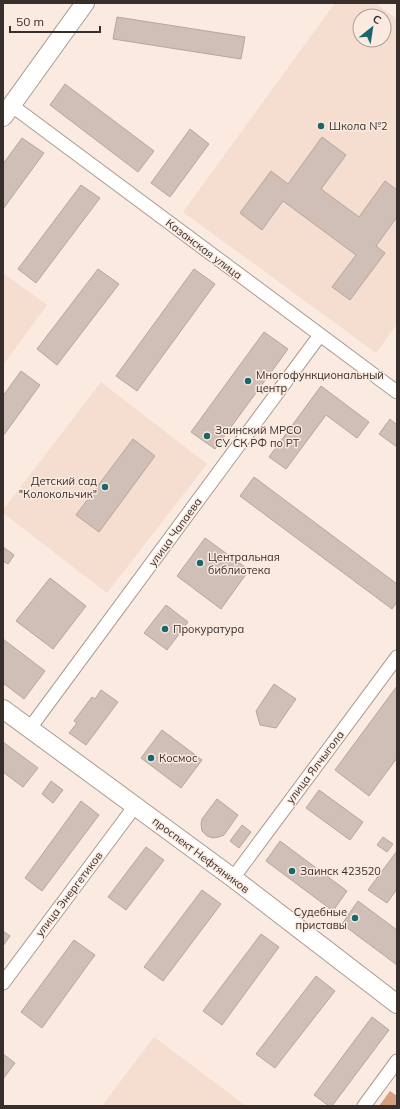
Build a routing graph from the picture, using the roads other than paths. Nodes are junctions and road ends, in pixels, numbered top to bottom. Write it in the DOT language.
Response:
graph roads {
  1 [pos="85,3"];
  2 [pos="7,111"];
  3 [pos="320,335"];
  4 [pos="397,392"];
  5 [pos="397,657"];
  6 [pos="3,709"];
  7 [pos="30,728"];
  8 [pos="135,806"];
  9 [pos="233,878"];
  10 [pos="3,983"];
  11 [pos="397,1004"];
  12 [pos="397,1061"];
  13 [pos="364,1106"];
  1 -- 2 [label="main road"];
  2 -- 3 [label="street, Казанская улица"];
  3 -- 4 [label="street, Казанская улица"];
  3 -- 7 [label="street, улица Чапаева"];
  5 -- 9 [label="street, улица Ялчыгола"];
  6 -- 7 [label="main road, проспект Нефтяников"];
  7 -- 8 [label="main road, проспект Нефтяников"];
  8 -- 9 [label="main road, проспект Нефтяников"];
  8 -- 10 [label="street, улица Энергетиков"];
  9 -- 11 [label="main road, проспект Нефтяников"];
  12 -- 13 [label="street"];
}
